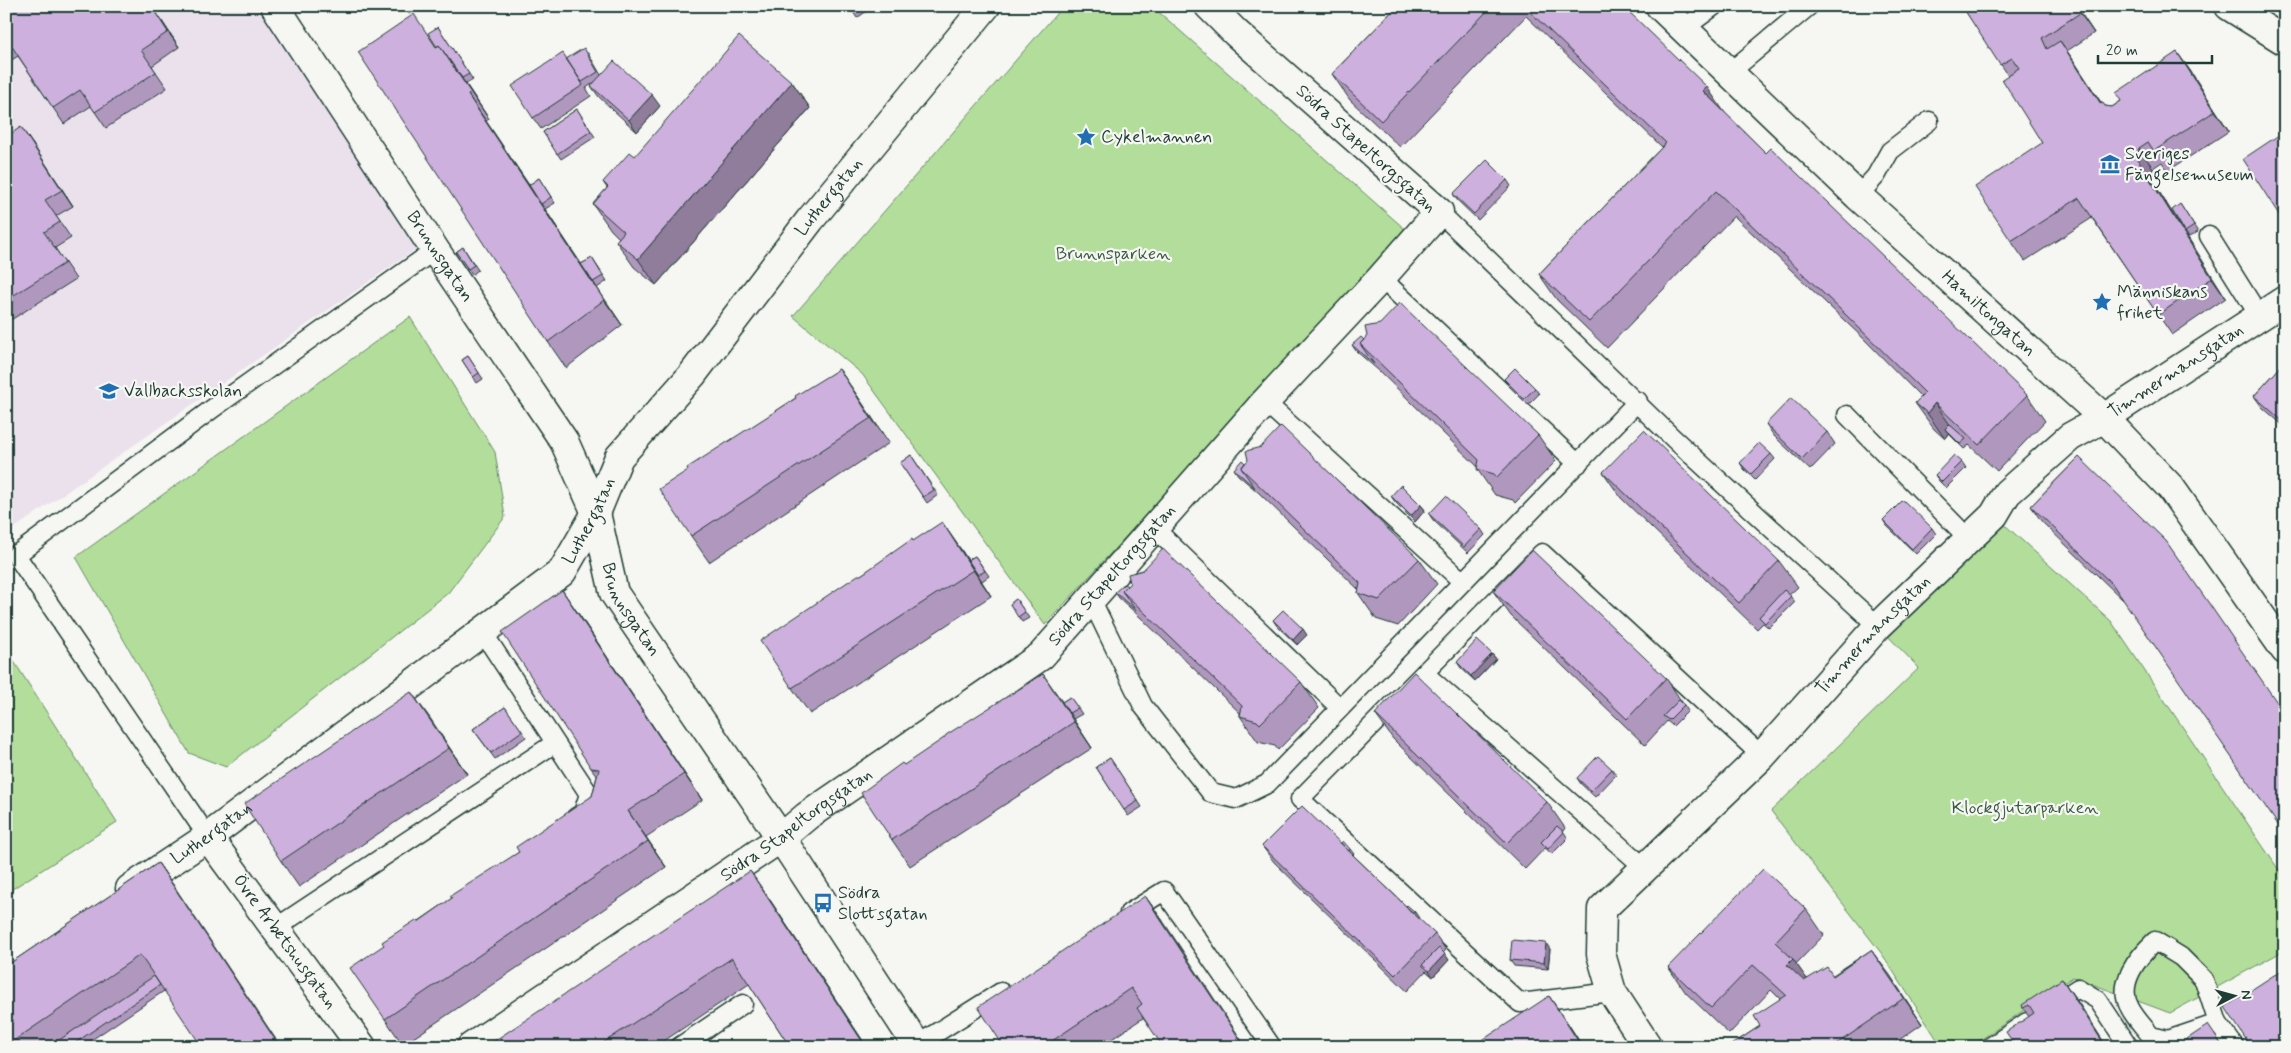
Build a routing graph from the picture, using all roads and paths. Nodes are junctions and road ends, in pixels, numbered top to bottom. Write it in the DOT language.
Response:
graph roads {
  1 [pos="275,6"];
  2 [pos="986,6"];
  3 [pos="1209,6"];
  4 [pos="1660,6"];
  5 [pos="1714,6"];
  6 [pos="1809,6"];
  7 [pos="2229,6"];
  8 [pos="1683,29"];
  9 [pos="2285,41"];
  10 [pos="1730,72"];
  11 [pos="1929,121"];
  12 [pos="1858,196"];
  13 [pos="1439,212"];
  14 [pos="2209,236"];
  15 [pos="435,250"];
  16 [pos="1381,278"];
  17 [pos="2285,300"];
  18 [pos="2260,317"];
  19 [pos="1638,401"];
  20 [pos="1265,402"];
  21 [pos="1847,415"];
  22 [pos="2104,418"];
  23 [pos="1578,464"];
  24 [pos="596,513"];
  25 [pos="1154,528"];
  26 [pos="1969,539"];
  27 [pos="1463,582"];
  28 [pos="1091,600"];
  29 [pos="1878,626"];
  30 [pos="482,632"];
  31 [pos="2285,650"];
  32 [pos="1424,672"];
  33 [pos="1340,708"];
  34 [pos="555,742"];
  35 [pos="1762,756"];
  36 [pos="558,827"];
  37 [pos="208,837"];
  38 [pos="781,838"];
  39 [pos="1645,868"];
  40 [pos="111,901"];
  41 [pos="1115,922"];
  42 [pos="274,929"];
  43 [pos="1016,983"];
  44 [pos="1612,992"];
  45 [pos="743,1004"];
  46 [pos="2218,1023"];
  47 [pos="2151,1036"];
  48 [pos="1996,1045"];
  49 [pos="917,1046"];
  50 [pos="362,1047"];
  51 [pos="471,1047"];
  52 [pos="680,1047"];
  53 [pos="1272,1047"];
  54 [pos="1648,1047"];
  55 [pos="2129,1047"];
  56 [pos="2133,1047"];
  57 [pos="2235,1047"];
  1 -- 15 [label="street, Brunnsgatan"];
  2 -- 24 [label="street, Luthergatan"];
  3 -- 13 [label="street, Södra Stapeltorgsgatan"];
  4 -- 8 [label="street, Hamiltongatan"];
  5 -- 8 [label="lane"];
  6 -- 10 [label="lane"];
  7 -- 9 [label="street"];
  8 -- 10 [label="street, Hamiltongatan"];
  10 -- 12 [label="street, Hamiltongatan"];
  11 -- 12 [label="lane"];
  12 -- 22 [label="street, Hamiltongatan"];
  13 -- 16 [label="street, Södra Stapeltorgsgatan"];
  13 -- 19 [label="lane"];
  14 -- 18 [label="lane"];
  15 -- 24 [label="street, Brunnsgatan"];
  15 -- 37 [label="lane"];
  16 -- 20 [label="street, Södra Stapeltorgsgatan"];
  16 -- 23 [label="lane"];
  17 -- 18 [label="street, Timmermansgatan"];
  18 -- 22 [label="street, Timmermansgatan"];
  19 -- 23 [label="lane"];
  19 -- 29 [label="lane"];
  20 -- 25 [label="street, Södra Stapeltorgsgatan"];
  20 -- 27 [label="lane"];
  21 -- 26 [label="lane"];
  22 -- 26 [label="street, Timmermansgatan"];
  22 -- 31 [label="street, Hamiltongatan"];
  23 -- 27 [label="lane"];
  24 -- 30 [label="street, Luthergatan"];
  24 -- 38 [label="street, Brunnsgatan"];
  25 -- 28 [label="street, Södra Stapeltorgsgatan"];
  25 -- 33 [label="lane"];
  26 -- 29 [label="street, Timmermansgatan"];
  27 -- 33 [label="lane"];
  28 -- 33 [label="lane"];
  28 -- 38 [label="street, Södra Stapeltorgsgatan"];
  29 -- 35 [label="street, Timmermansgatan"];
  30 -- 34 [label="lane"];
  30 -- 37 [label="street, Luthergatan"];
  32 -- 35 [label="lane"];
  32 -- 39 [label="lane"];
  32 -- 44 [label="lane"];
  34 -- 36 [label="lane"];
  34 -- 42 [label="lane"];
  35 -- 39 [label="street, Timmermansgatan"];
  37 -- 40 [label="street, Luthergatan"];
  37 -- 42 [label="street, Övre Arbetshusgatan"];
  38 -- 49 [label="street, Brunnsgatan"];
  38 -- 51 [label="street, Södra Stapeltorgsgatan"];
  39 -- 44 [label="street, Timmermansgatan"];
  41 -- 53 [label="lane"];
  42 -- 50 [label="street, Övre Arbetshusgatan"];
  43 -- 49 [label="lane"];
  44 -- 54 [label="street, Timmermansgatan"];
  45 -- 52 [label="lane"];
  46 -- 47 [label="lane"];
  46 -- 47 [label="lane"];
  46 -- 57 [label="lane"];
  47 -- 56 [label="lane"];
  48 -- 55 [label="lane"];
}
